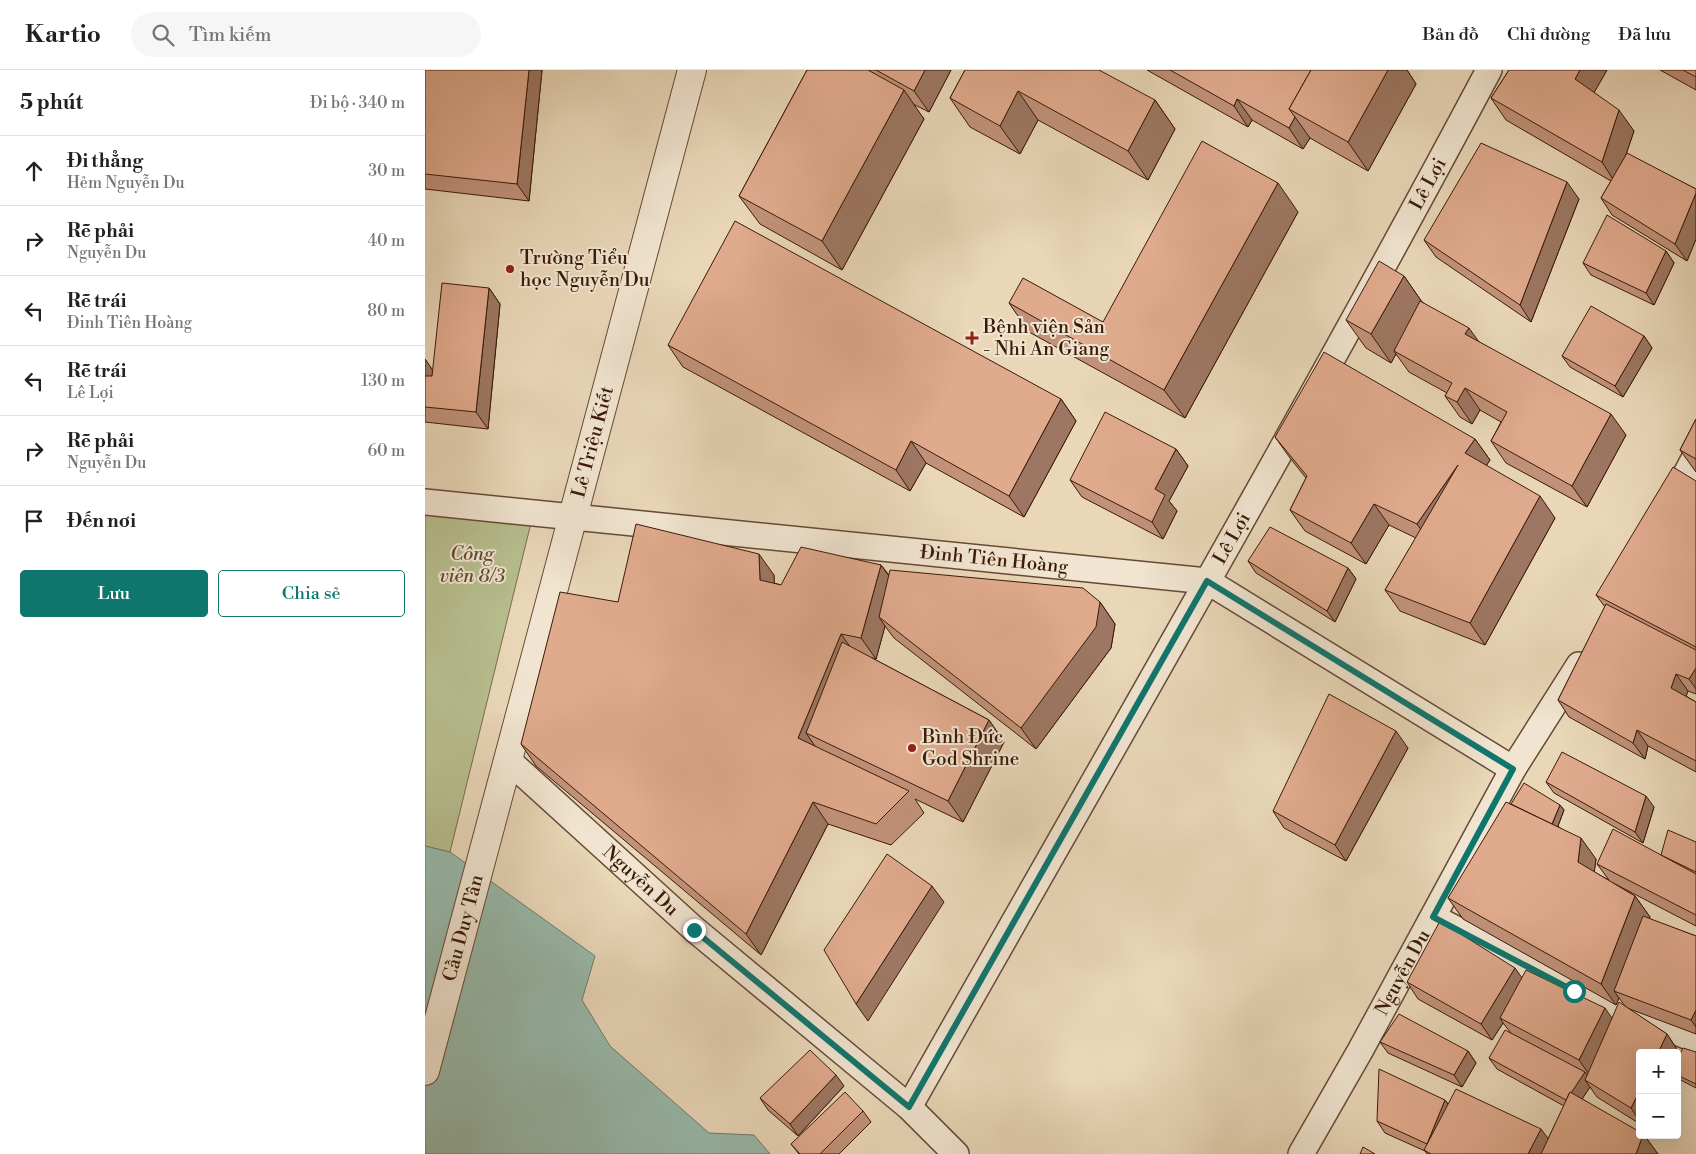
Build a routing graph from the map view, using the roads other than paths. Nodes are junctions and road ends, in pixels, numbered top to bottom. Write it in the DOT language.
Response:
graph roads {
  1 [pos="692,70"];
  2 [pos="1489,70"];
  3 [pos="1696,454"];
  4 [pos="425,502"];
  5 [pos="573,517"];
  6 [pos="1661,520"];
  7 [pos="1207,581"];
  8 [pos="1589,648"];
  9 [pos="509,761"];
  10 [pos="1513,769"];
  11 [pos="494,815"];
  12 [pos="1433,917"];
  13 [pos="1696,1040"];
  14 [pos="425,1071"];
  15 [pos="909,1107"];
  16 [pos="955,1154"];
  17 [pos="1301,1154"];
  1 -- 5 [label="street, Lê Triệu Kiết"];
  2 -- 7 [label="street, Lê Lợi"];
  3 -- 6 [label="street"];
  4 -- 5 [label="street, Đinh Tiên Hoàng"];
  5 -- 7 [label="street, Đinh Tiên Hoàng"];
  5 -- 9 [label="street, Lê Triệu Kiết"];
  7 -- 10 [label="street, Đinh Tiên Hoàng"];
  7 -- 15 [label="street, Lê Lợi"];
  8 -- 10 [label="street, Nguyễn Du"];
  9 -- 11 [label="street, Lê Triệu Kiết"];
  9 -- 15 [label="street, Nguyễn Du"];
  10 -- 12 [label="street, Nguyễn Du"];
  11 -- 14 [label="street, Cầu Duy Tân"];
  12 -- 13 [label="street"];
  12 -- 17 [label="street, Nguyễn Du"];
  15 -- 16 [label="street, Nguyễn Du"];
}
